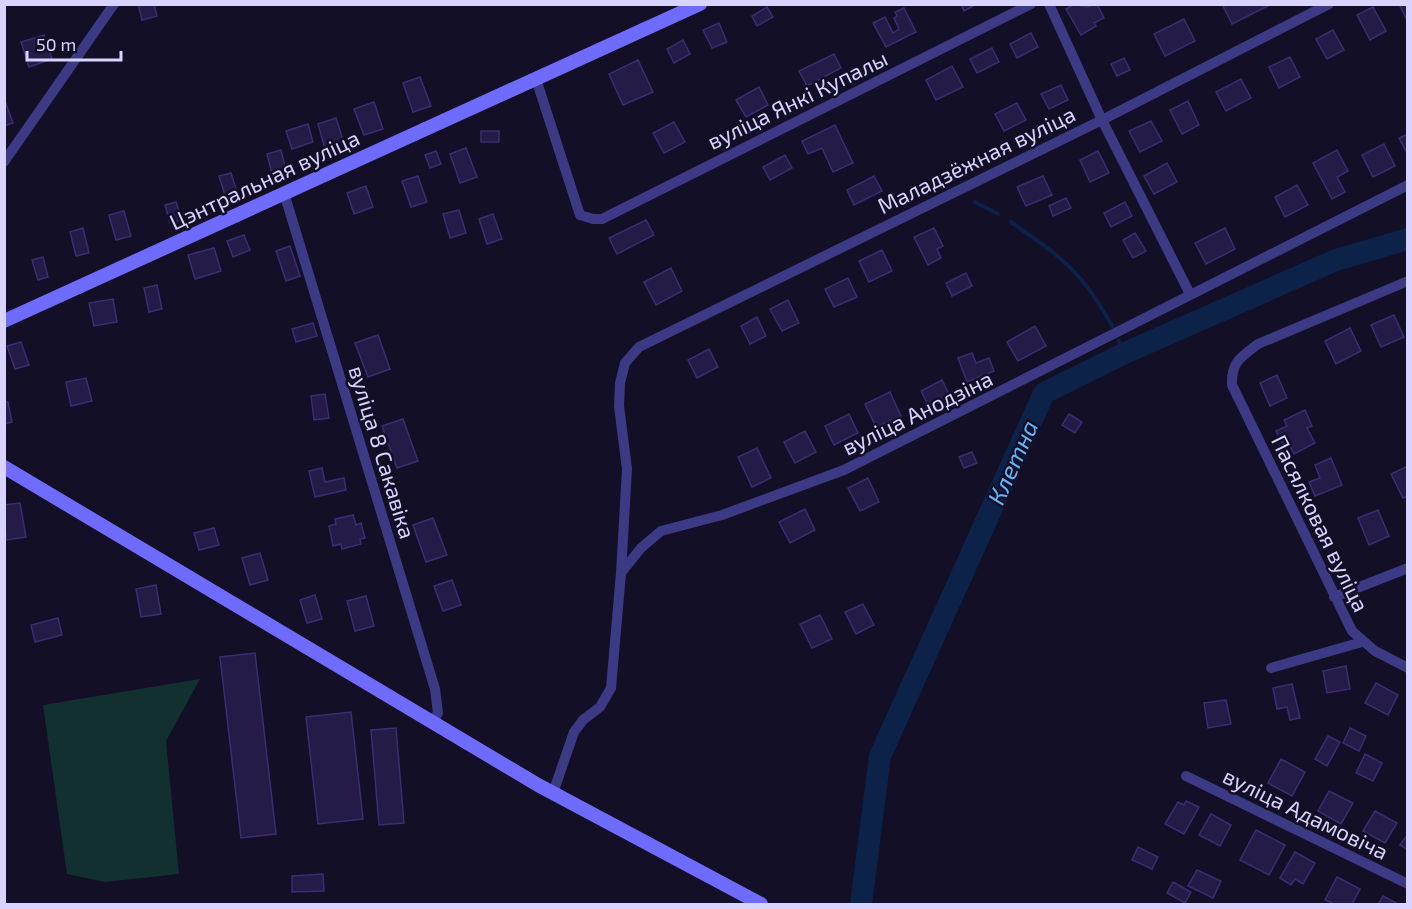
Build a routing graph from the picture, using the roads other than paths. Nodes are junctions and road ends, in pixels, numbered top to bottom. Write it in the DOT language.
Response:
graph roads {
  1 [pos="114,4"];
  2 [pos="700,4"];
  3 [pos="1031,4"];
  4 [pos="1049,4"];
  5 [pos="1329,4"];
  6 [pos="536,80"];
  7 [pos="1102,120"];
  8 [pos="4,162"];
  9 [pos="1407,185"];
  10 [pos="284,193"];
  11 [pos="1407,281"];
  12 [pos="1190,294"];
  13 [pos="8,319"];
  14 [pos="4,467"];
  15 [pos="1407,568"];
  16 [pos="621,573"];
  17 [pos="1334,597"];
  18 [pos="1362,642"];
  19 [pos="1271,668"];
  20 [pos="1407,668"];
  21 [pos="434,722"];
  22 [pos="1186,776"];
  23 [pos="553,792"];
  24 [pos="1407,884"];
  25 [pos="761,904"];
  1 -- 8 [label="street"];
  2 -- 6 [label="street, Цэнтральная вуліца"];
  3 -- 6 [label="street, вуліца Янкі Купалы"];
  4 -- 7 [label="street"];
  5 -- 7 [label="street, Маладзёжная вуліца"];
  6 -- 10 [label="street, Цэнтральная вуліца"];
  7 -- 12 [label="street"];
  7 -- 16 [label="street, Маладзёжная вуліца"];
  9 -- 12 [label="street, вуліца Анодзіна"];
  10 -- 13 [label="street, Цэнтральная вуліца"];
  10 -- 21 [label="street, вуліца 8 Сакавіка"];
  11 -- 17 [label="street, Пасялковая вуліца"];
  12 -- 16 [label="street, вуліца Анодзіна"];
  14 -- 21 [label="street"];
  15 -- 17 [label="street"];
  16 -- 23 [label="street"];
  17 -- 18 [label="street, Пасялковая вуліца"];
  18 -- 19 [label="street"];
  18 -- 20 [label="street, Пасялковая вуліца"];
  21 -- 23 [label="street"];
  22 -- 24 [label="street, вуліца Адамовіча"];
  23 -- 25 [label="street"];
}
